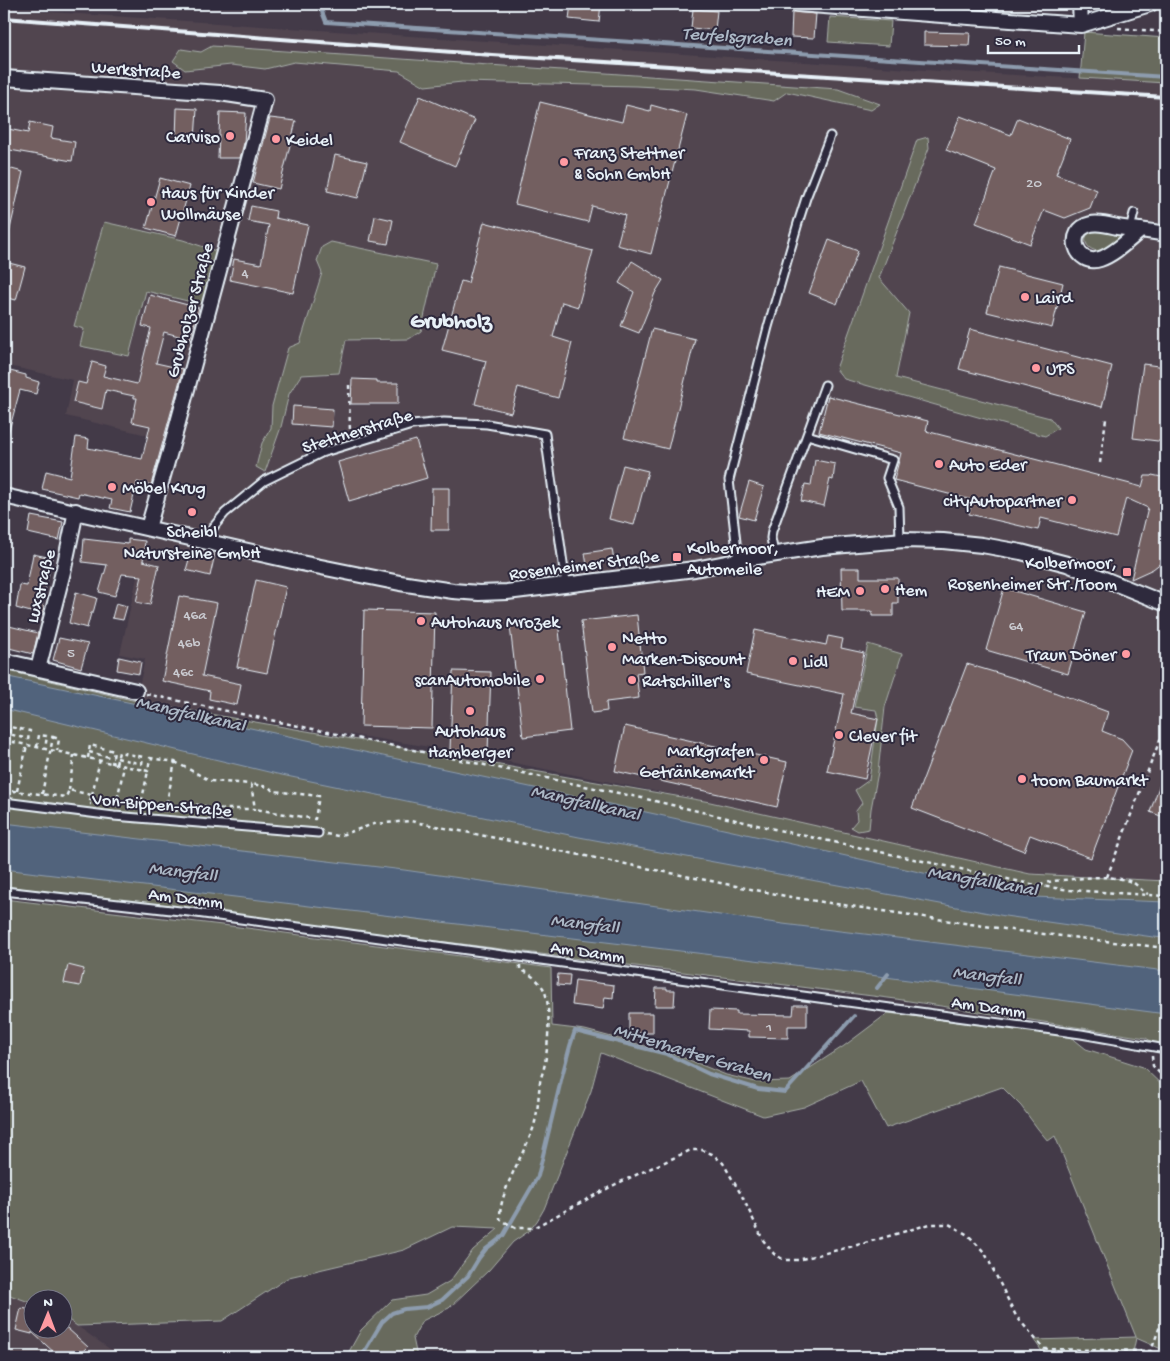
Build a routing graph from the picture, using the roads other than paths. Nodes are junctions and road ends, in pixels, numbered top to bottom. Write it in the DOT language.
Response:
graph roads {
  1 [pos="798,4"];
  2 [pos="818,4"];
  3 [pos="1080,4"];
  4 [pos="1150,4"];
  5 [pos="1081,25"];
  6 [pos="4,78"];
  7 [pos="265,100"];
  8 [pos="830,136"];
  9 [pos="1134,213"];
  10 [pos="1135,229"];
  11 [pos="1166,234"];
  12 [pos="825,386"];
  13 [pos="807,436"];
  14 [pos="4,496"];
  15 [pos="76,512"];
  16 [pos="148,528"];
  17 [pos="900,540"];
  18 [pos="205,541"];
  19 [pos="774,554"];
  20 [pos="738,560"];
  21 [pos="566,585"];
  22 [pos="1166,604"];
  23 [pos="4,661"];
  24 [pos="38,669"];
  25 [pos="136,691"];
  26 [pos="4,802"];
  27 [pos="318,833"];
  28 [pos="4,891"];
  29 [pos="1166,1049"];
  1 -- 2 [label="street"];
  2 -- 5 [label="street"];
  3 -- 5 [label="street"];
  4 -- 5 [label="street"];
  6 -- 7 [label="street, Werkstraße"];
  7 -- 16 [label="street, Grubholzer Straße"];
  8 -- 20 [label="lane"];
  9 -- 10 [label="lane"];
  10 -- 11 [label="street"];
  12 -- 13 [label="lane"];
  13 -- 17 [label="lane"];
  13 -- 19 [label="lane"];
  14 -- 15 [label="street, Rosenheimer Straße"];
  15 -- 16 [label="street, Rosenheimer Straße"];
  15 -- 24 [label="street, Luxstraße"];
  16 -- 18 [label="street, Rosenheimer Straße"];
  17 -- 19 [label="street, Rosenheimer Straße"];
  17 -- 22 [label="street, Rosenheimer Straße"];
  18 -- 21 [label="street, Rosenheimer Straße"];
  18 -- 21 [label="lane, Stettnerstraße"];
  19 -- 20 [label="street, Rosenheimer Straße"];
  20 -- 21 [label="street, Rosenheimer Straße"];
  23 -- 24 [label="street"];
  24 -- 25 [label="street"];
  26 -- 27 [label="lane, Von-Bippen-Straße"];
  28 -- 29 [label="lane, Am Damm"];
}
